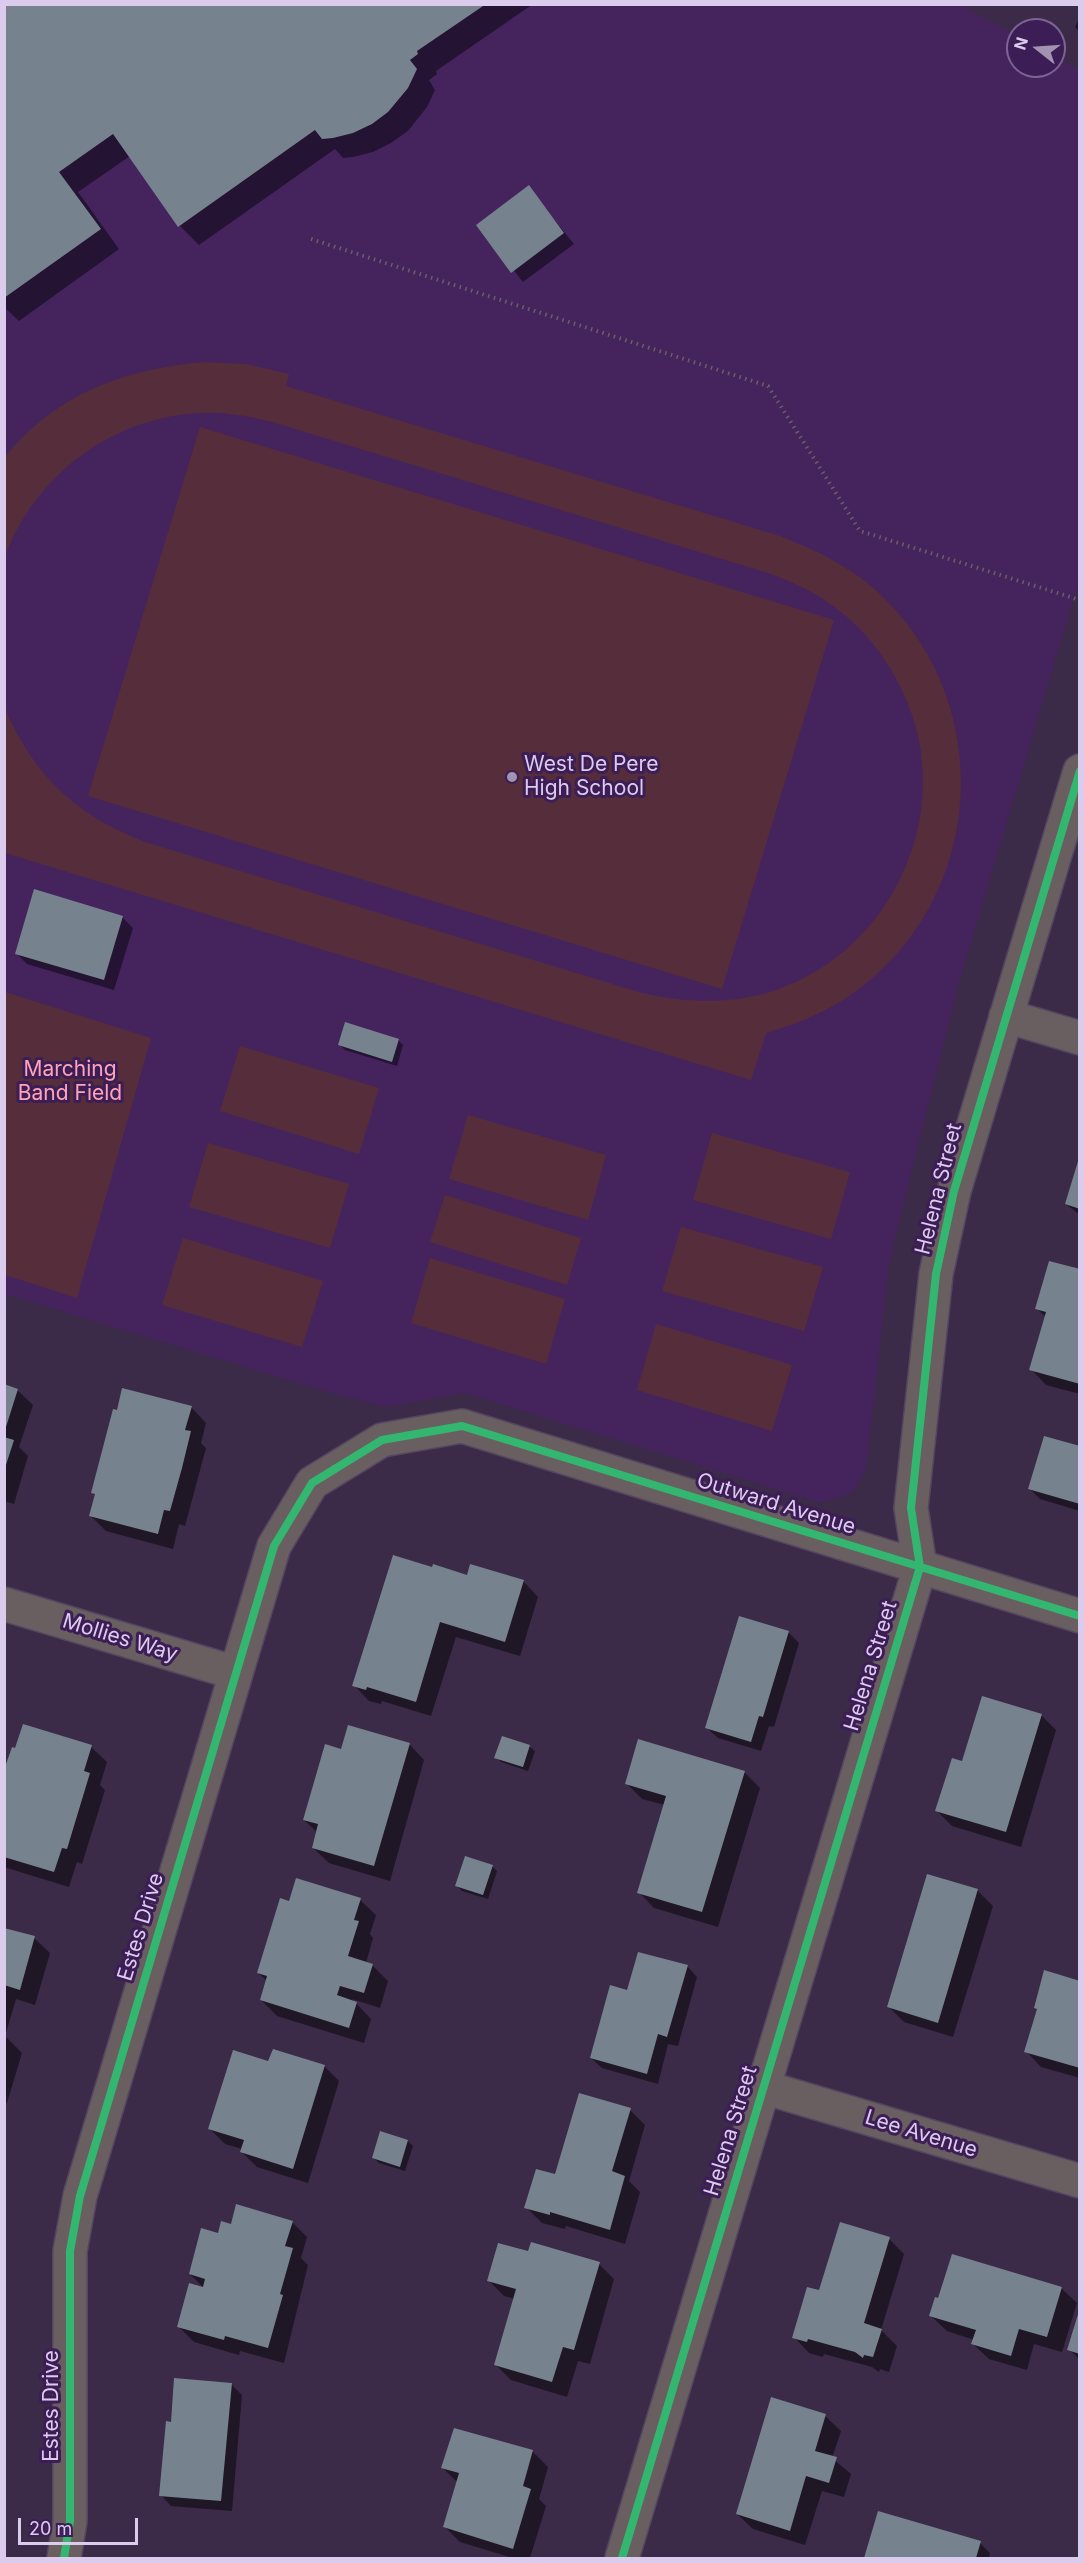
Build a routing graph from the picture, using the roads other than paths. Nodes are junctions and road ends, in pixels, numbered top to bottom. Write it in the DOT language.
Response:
graph roads {
  1 [pos="1080,771"];
  2 [pos="1006,1016"];
  3 [pos="1080,1038"];
  4 [pos="462,1426"];
  5 [pos="920,1567"];
  6 [pos="4,1604"];
  7 [pos="1080,1616"];
  8 [pos="236,1673"];
  9 [pos="763,2087"];
  10 [pos="1080,2181"];
  11 [pos="64,2559"];
  12 [pos="622,2559"];
  1 -- 2 [label="street, Helena Street"];
  2 -- 3 [label="street"];
  2 -- 5 [label="street, Helena Street"];
  4 -- 5 [label="street, Outward Avenue"];
  4 -- 8 [label="street, Estes Drive"];
  5 -- 7 [label="street, Outward Avenue"];
  5 -- 9 [label="street, Helena Street"];
  6 -- 8 [label="street, Mollies Way"];
  8 -- 11 [label="street, Estes Drive"];
  9 -- 10 [label="street, Lee Avenue"];
  9 -- 12 [label="street, Helena Street"];
}
